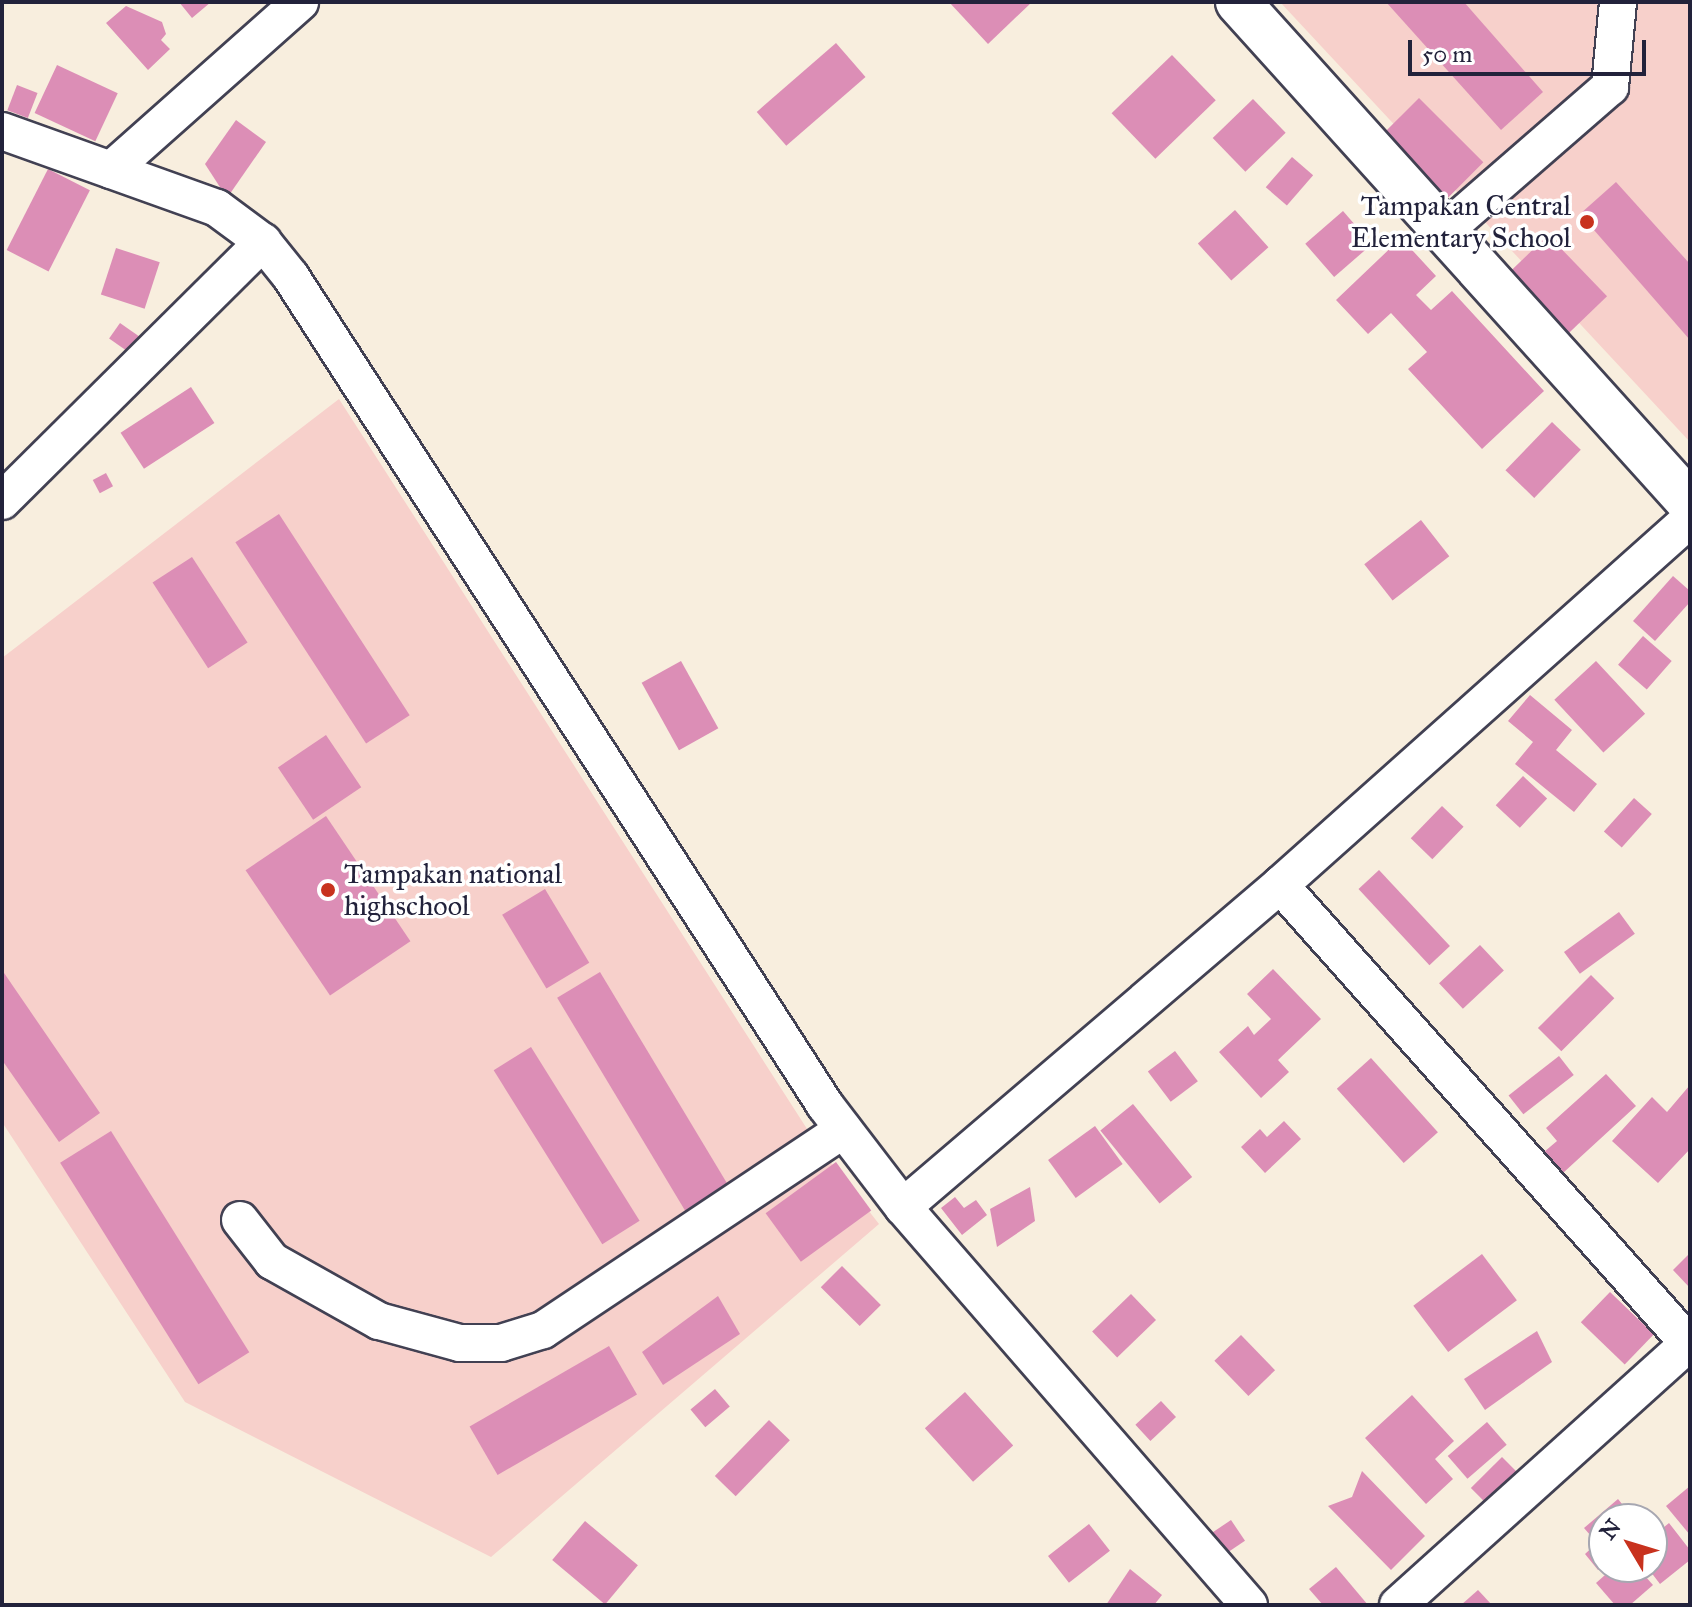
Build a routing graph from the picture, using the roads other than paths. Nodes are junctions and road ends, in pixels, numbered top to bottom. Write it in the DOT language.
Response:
graph roads {
  1 [pos="1238,2"];
  2 [pos="1618,2"];
  3 [pos="296,3"];
  4 [pos="2,131"];
  5 [pos="111,170"];
  6 [pos="1443,232"];
  7 [pos="263,242"];
  8 [pos="2,501"];
  9 [pos="1690,503"];
  10 [pos="1690,519"];
  11 [pos="1280,885"];
  12 [pos="843,1130"];
  13 [pos="903,1207"];
  14 [pos="240,1220"];
  15 [pos="1690,1343"];
  16 [pos="1249,1605"];
  17 [pos="1398,1605"];
  1 -- 6 [label="main road"];
  2 -- 6 [label="street"];
  3 -- 5 [label="street"];
  4 -- 5 [label="street"];
  5 -- 7 [label="street"];
  6 -- 9 [label="main road"];
  7 -- 8 [label="street"];
  7 -- 12 [label="street"];
  10 -- 11 [label="street"];
  11 -- 13 [label="street"];
  11 -- 15 [label="street"];
  12 -- 13 [label="street"];
  12 -- 14 [label="street"];
  13 -- 16 [label="street"];
  15 -- 17 [label="street"];
}
